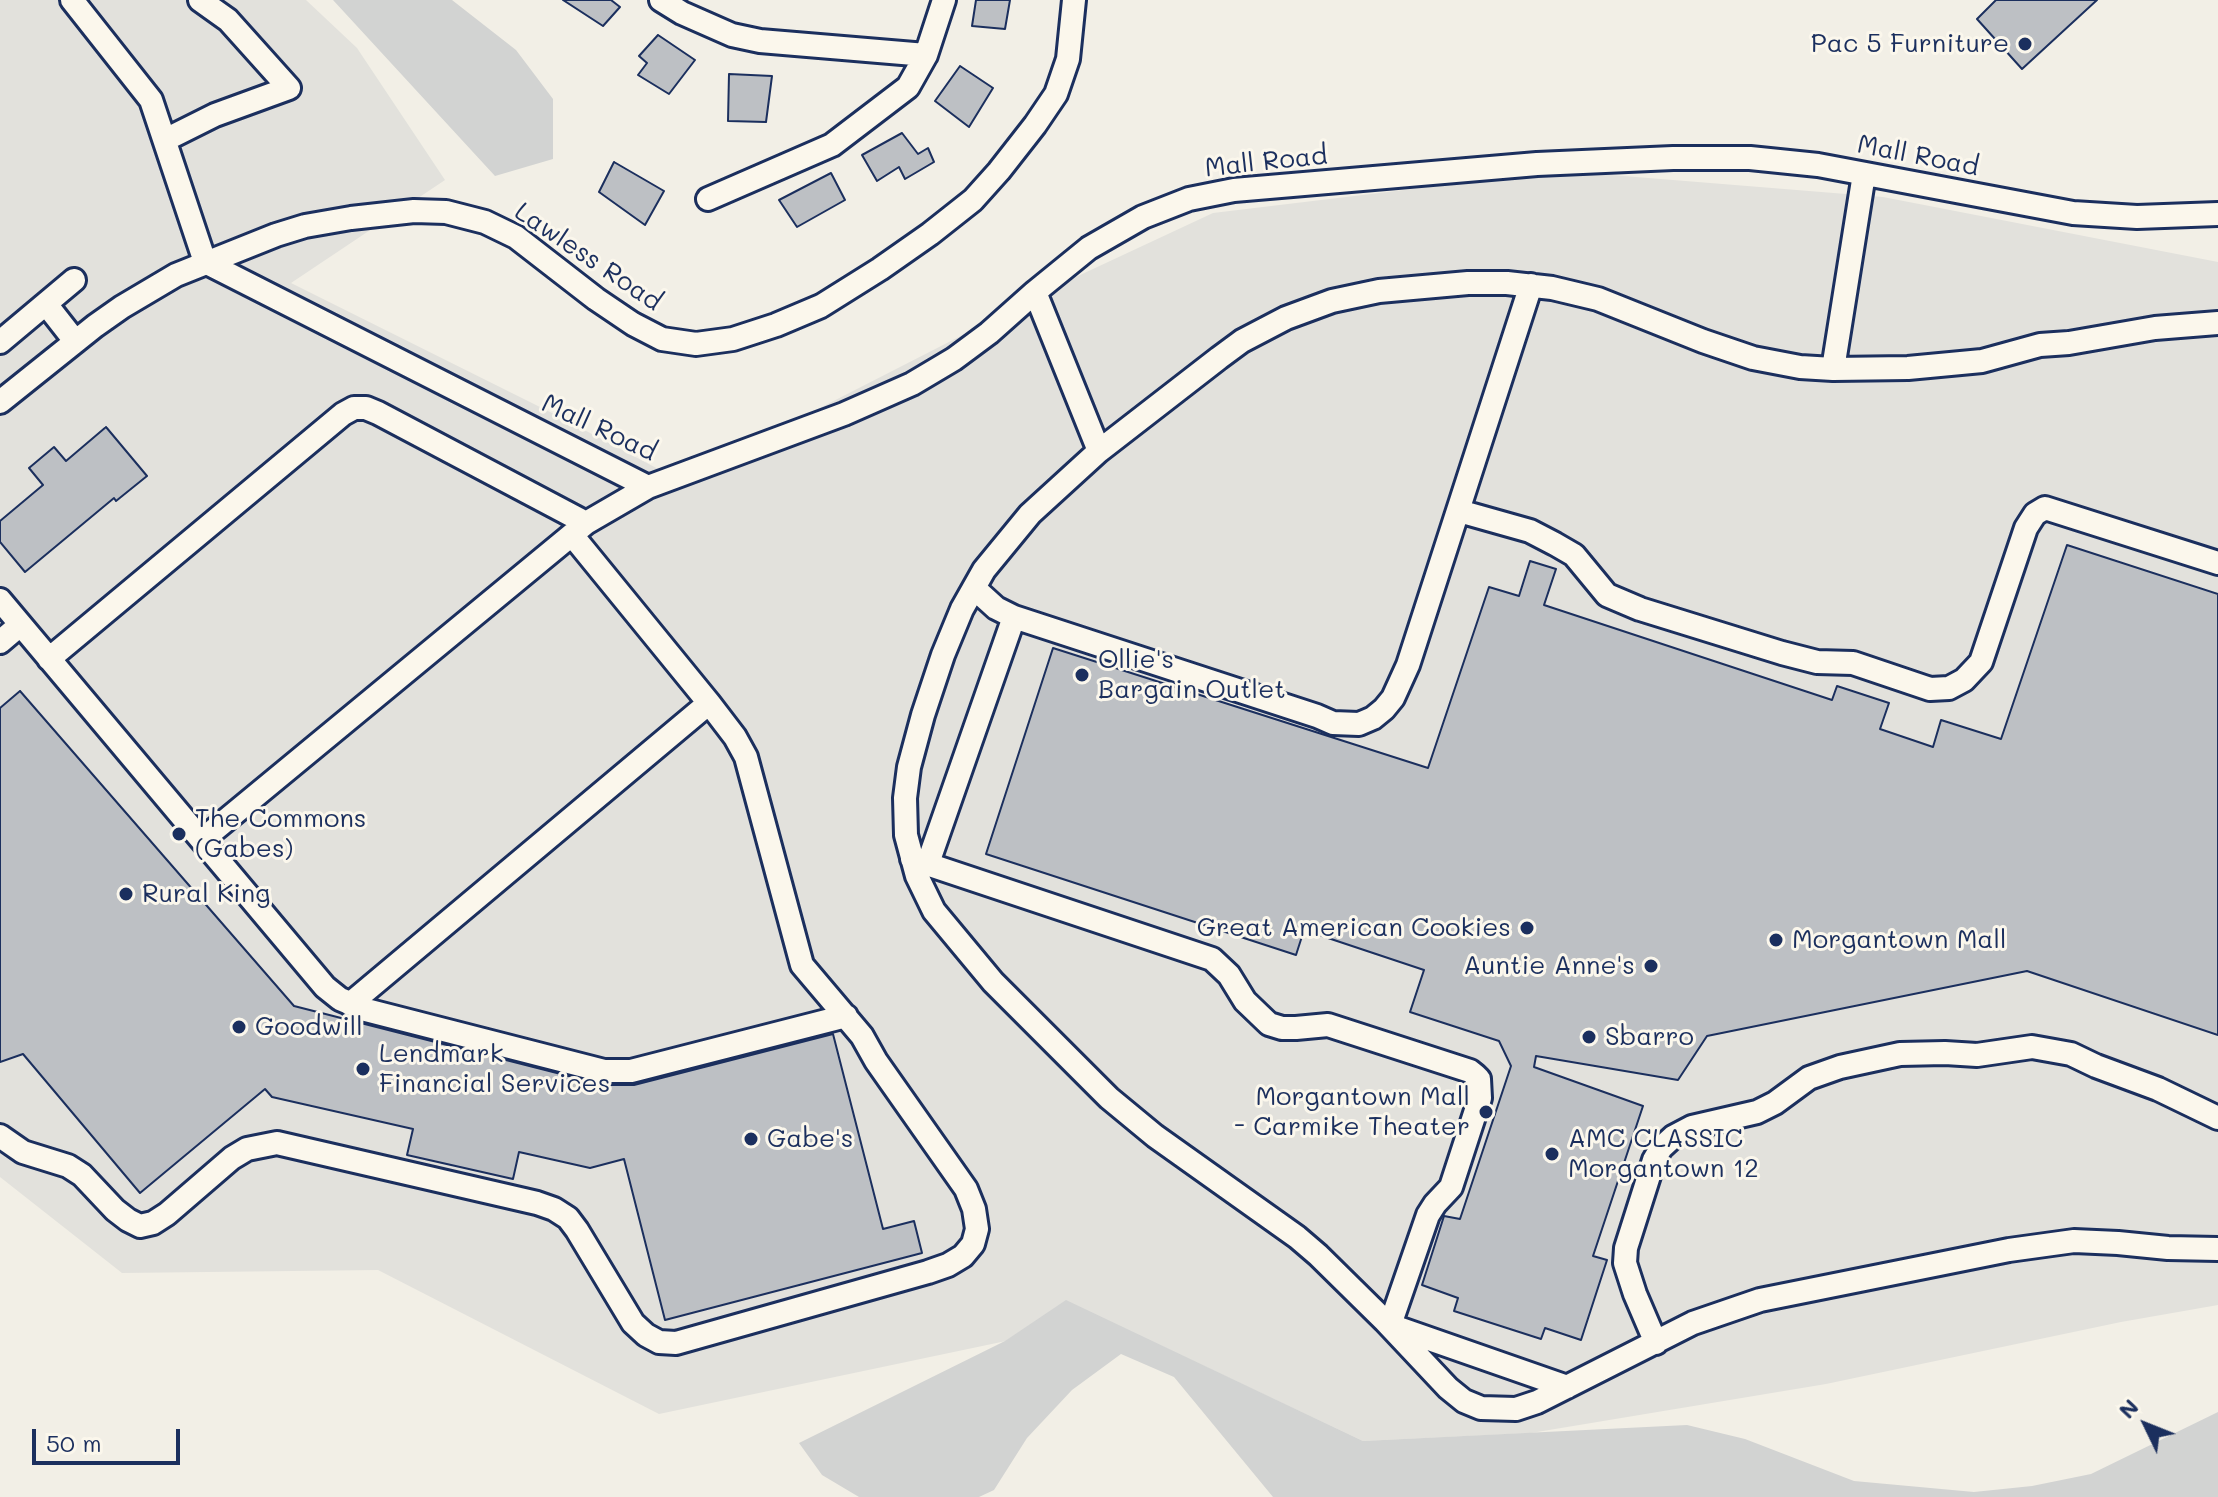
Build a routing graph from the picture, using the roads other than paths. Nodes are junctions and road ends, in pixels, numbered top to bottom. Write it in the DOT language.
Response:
graph roads {
  1 [pos="72,0"];
  2 [pos="200,0"];
  3 [pos="661,0"];
  4 [pos="944,0"];
  5 [pos="1074,0"];
  6 [pos="688,7"];
  7 [pos="926,55"];
  8 [pos="165,140"];
  9 [pos="1864,174"];
  10 [pos="708,199"];
  11 [pos="2218,214"];
  12 [pos="205,262"];
  13 [pos="74,280"];
  14 [pos="1531,285"];
  15 [pos="1035,292"];
  16 [pos="46,304"];
  17 [pos="2218,323"];
  18 [pos="75,341"];
  19 [pos="0,342"];
  20 [pos="1833,369"];
  21 [pos="0,402"];
  22 [pos="1099,451"];
  23 [pos="648,487"];
  24 [pos="1459,511"];
  25 [pos="579,529"];
  26 [pos="2218,563"];
  27 [pos="974,588"];
  28 [pos="0,600"];
  29 [pos="1014,617"];
  30 [pos="20,625"];
  31 [pos="0,642"];
  32 [pos="49,659"];
  33 [pos="709,703"];
  34 [pos="202,840"];
  35 [pos="920,861"];
  36 [pos="350,1004"];
  37 [pos="846,1016"];
  38 [pos="2218,1118"];
  39 [pos="0,1136"];
  40 [pos="2218,1249"];
  41 [pos="1390,1325"];
  42 [pos="1656,1343"];
  43 [pos="1567,1387"];
  1 -- 8 [label="street"];
  2 -- 8 [label="street"];
  3 -- 6 [label="street"];
  4 -- 7 [label="street"];
  5 -- 12 [label="street, Lawless Road"];
  6 -- 7 [label="street"];
  7 -- 10 [label="street"];
  8 -- 12 [label="street"];
  9 -- 11 [label="street, Mall Road"];
  9 -- 15 [label="street, Mall Road"];
  9 -- 20 [label="street"];
  12 -- 18 [label="street, Lawless Road"];
  12 -- 23 [label="street, Mall Road"];
  13 -- 16 [label="street"];
  14 -- 20 [label="street"];
  14 -- 22 [label="street"];
  14 -- 24 [label="street"];
  15 -- 22 [label="street"];
  15 -- 23 [label="street, Mall Road"];
  16 -- 18 [label="street"];
  16 -- 19 [label="street"];
  17 -- 20 [label="street"];
  18 -- 21 [label="street, Lawless Road"];
  22 -- 27 [label="street"];
  23 -- 25 [label="street"];
  24 -- 26 [label="street"];
  24 -- 29 [label="street"];
  25 -- 32 [label="street"];
  25 -- 33 [label="street"];
  25 -- 34 [label="street"];
  27 -- 29 [label="street"];
  27 -- 35 [label="street"];
  28 -- 30 [label="street"];
  29 -- 35 [label="street"];
  30 -- 31 [label="street"];
  30 -- 32 [label="street"];
  32 -- 34 [label="street"];
  33 -- 36 [label="street"];
  33 -- 37 [label="street"];
  34 -- 36 [label="street"];
  35 -- 41 [label="street"];
  35 -- 41 [label="street"];
  36 -- 37 [label="street"];
  37 -- 39 [label="street"];
  38 -- 42 [label="street"];
  40 -- 42 [label="street"];
  41 -- 43 [label="street"];
  41 -- 43 [label="street"];
  42 -- 43 [label="street"];
}
